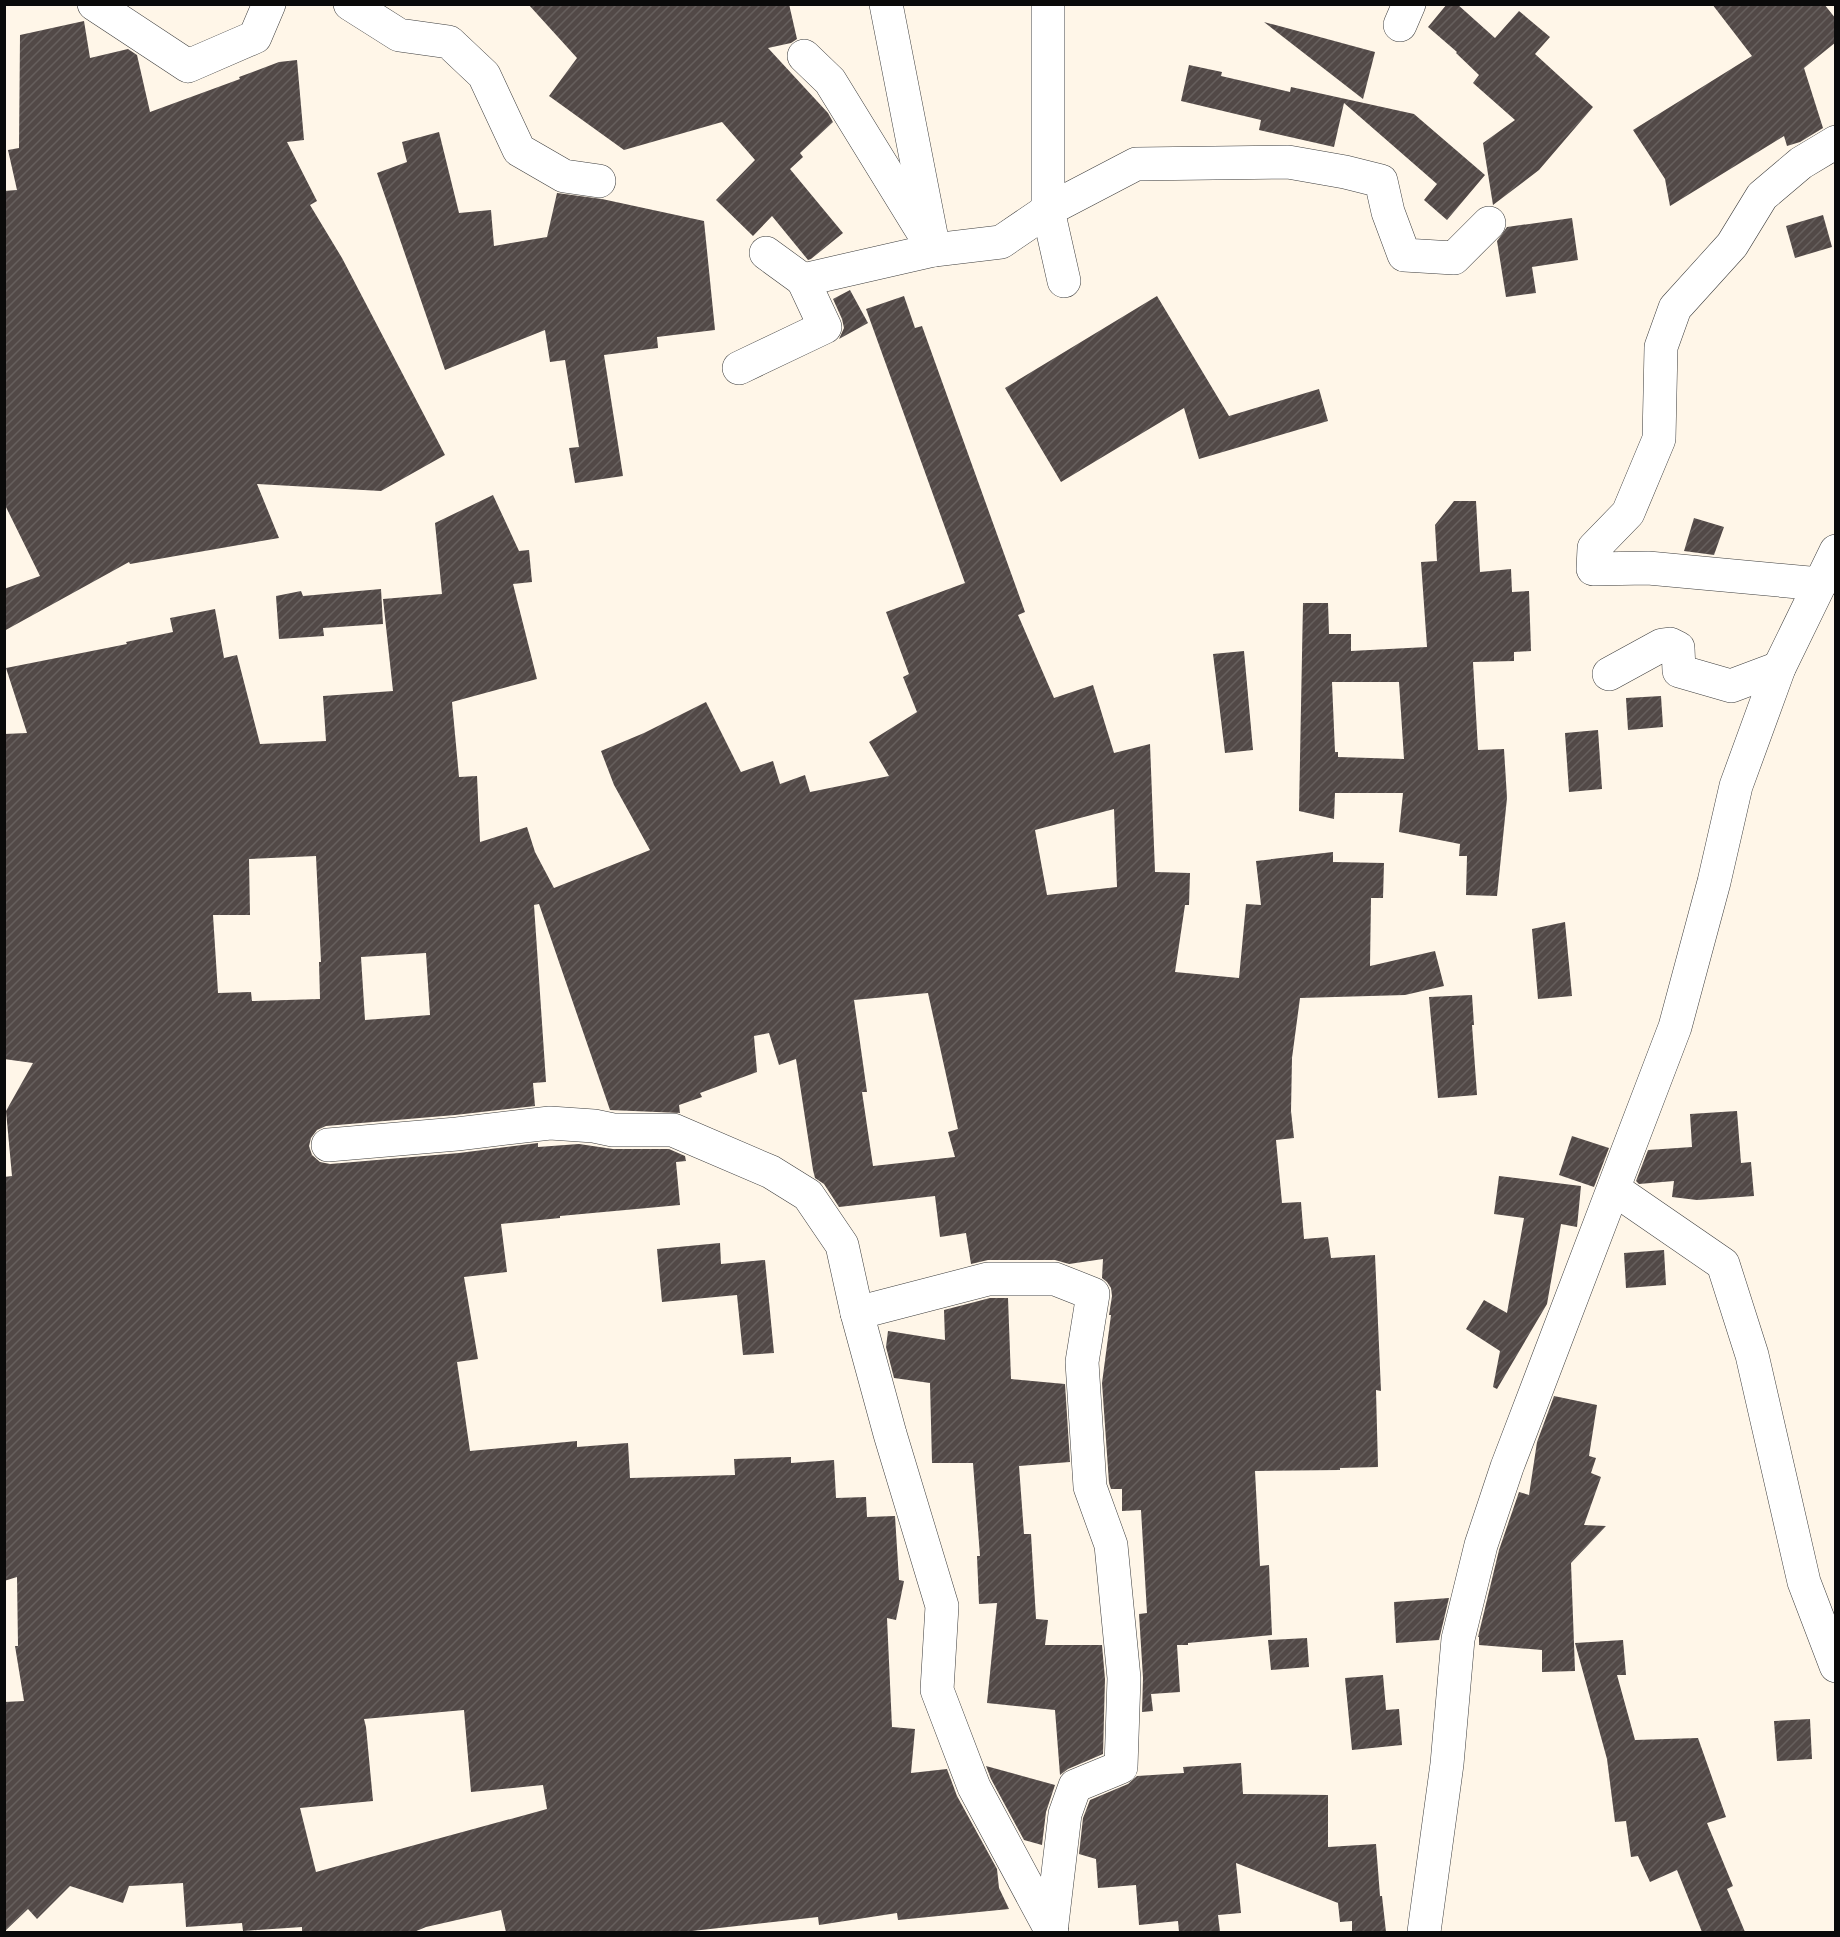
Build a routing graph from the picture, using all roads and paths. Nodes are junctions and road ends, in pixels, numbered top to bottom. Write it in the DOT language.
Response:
graph roads {
  1 [pos="94,4"];
  2 [pos="269,4"];
  3 [pos="350,4"];
  4 [pos="886,4"];
  5 [pos="1048,4"];
  6 [pos="804,56"];
  7 [pos="1836,142"];
  8 [pos="599,181"];
  9 [pos="1048,210"];
  10 [pos="1489,223"];
  11 [pos="934,250"];
  12 [pos="766,253"];
  13 [pos="803,280"];
  14 [pos="1064,281"];
  15 [pos="739,368"];
  16 [pos="1836,551"];
  17 [pos="1820,584"];
  18 [pos="1779,668"];
  19 [pos="1609,674"];
  20 [pos="328,1145"];
  21 [pos="1614,1189"];
  22 [pos="857,1314"];
  23 [pos="1836,1666"];
  24 [pos="1052,1932"];
  25 [pos="1424,1932"];
  1 -- 2 [label="street"];
  3 -- 8 [label="street"];
  4 -- 11 [label="street"];
  5 -- 9 [label="street"];
  6 -- 11 [label="street"];
  7 -- 17 [label="street"];
  9 -- 10 [label="street"];
  9 -- 11 [label="street"];
  9 -- 14 [label="street"];
  11 -- 13 [label="street"];
  12 -- 13 [label="street"];
  13 -- 15 [label="street"];
  16 -- 17 [label="street"];
  17 -- 18 [label="street"];
  18 -- 19 [label="street"];
  18 -- 21 [label="street"];
  20 -- 22 [label="street"];
  21 -- 23 [label="street"];
  21 -- 25 [label="street"];
  22 -- 24 [label="street"];
  22 -- 24 [label="street"];
}
